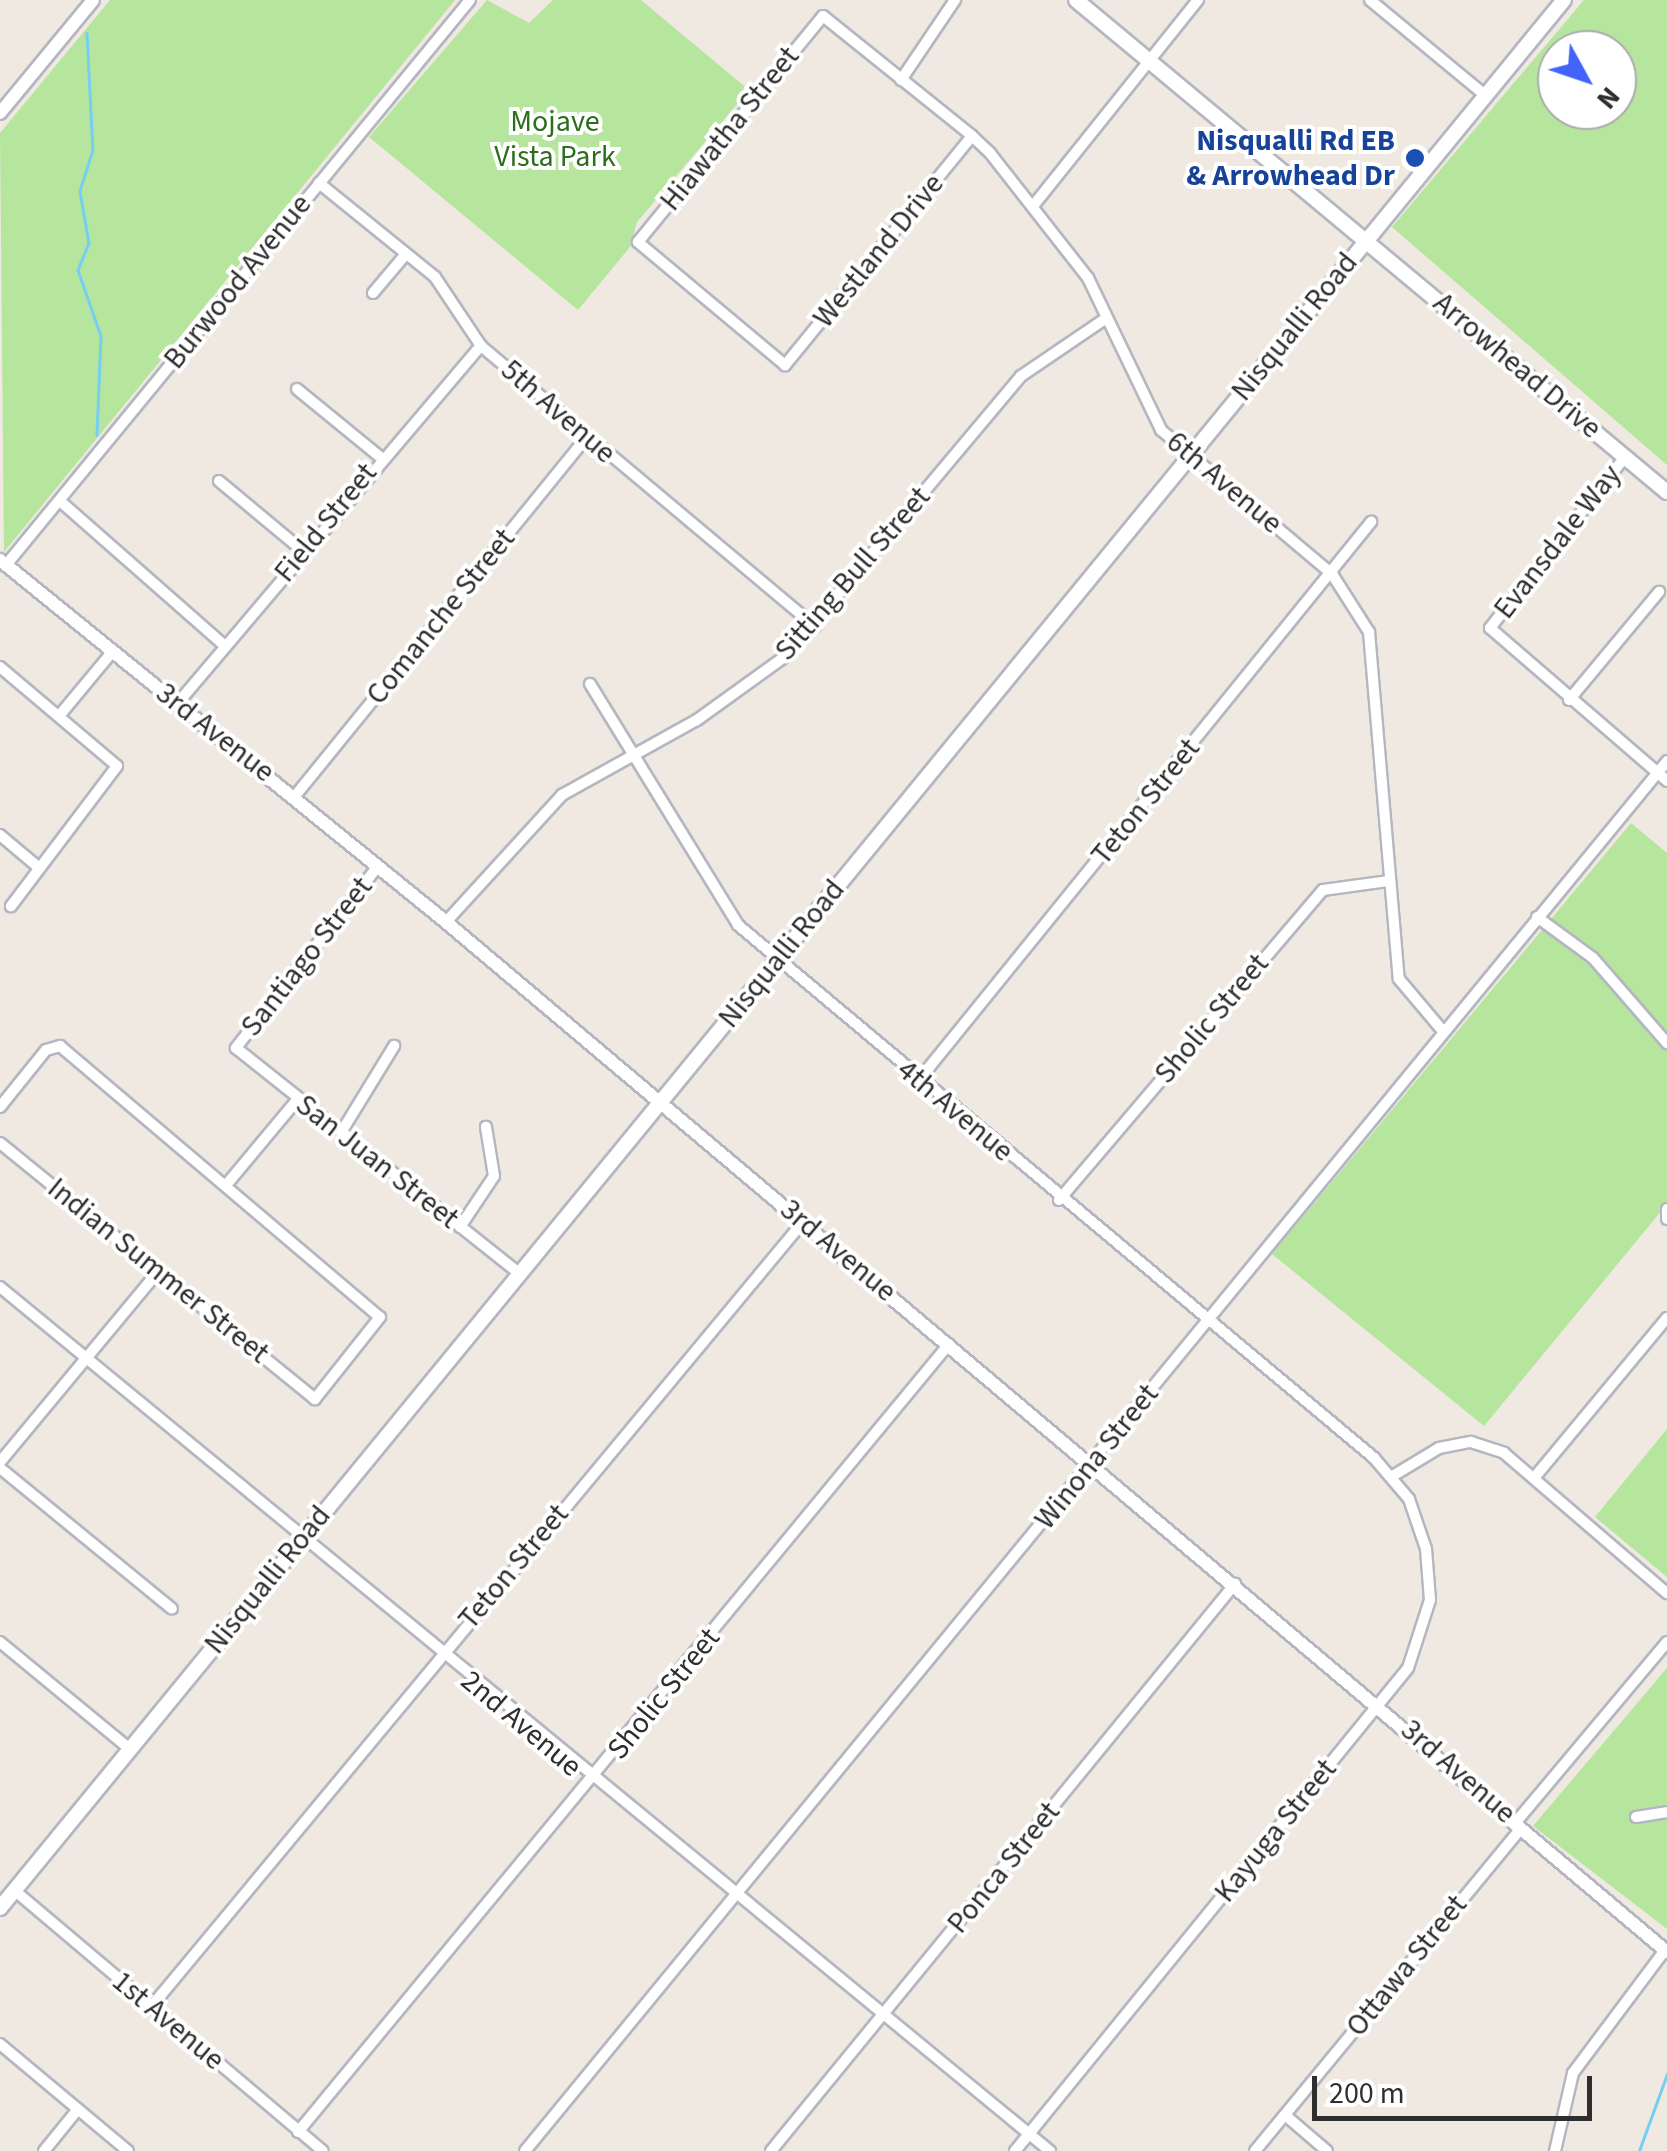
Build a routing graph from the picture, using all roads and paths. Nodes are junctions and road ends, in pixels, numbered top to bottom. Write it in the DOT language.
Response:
graph roads {
  1 [pos="93,0"];
  2 [pos="470,0"];
  3 [pos="955,0"];
  4 [pos="1076,0"];
  5 [pos="1198,0"];
  6 [pos="1370,0"];
  7 [pos="1564,0"];
  8 [pos="823,16"];
  9 [pos="1149,61"];
  10 [pos="901,80"];
  11 [pos="1486,96"];
  12 [pos="3,104"];
  13 [pos="972,136"];
  14 [pos="319,183"];
  15 [pos="1034,206"];
  16 [pos="1366,240"];
  17 [pos="406,254"];
  18 [pos="374,293"];
  19 [pos="1104,320"];
  20 [pos="481,346"];
  21 [pos="785,365"];
  22 [pos="297,389"];
  23 [pos="586,438"];
  24 [pos="1189,456"];
  25 [pos="1625,456"];
  26 [pos="380,457"];
  27 [pos="220,481"];
  28 [pos="1667,492"];
  29 [pos="60,502"];
  30 [pos="1371,522"];
  31 [pos="303,552"];
  32 [pos="3,562"];
  33 [pos="1332,574"];
  34 [pos="1659,592"];
  35 [pos="815,626"];
  36 [pos="225,646"];
  37 [pos="113,651"];
  38 [pos="0,667"];
  39 [pos="590,684"];
  40 [pos="1568,700"];
  41 [pos="177,704"];
  42 [pos="59,716"];
  43 [pos="630,756"];
  44 [pos="1667,762"];
  45 [pos="1662,777"];
  46 [pos="295,796"];
  47 [pos="0,835"];
  48 [pos="37,866"];
  49 [pos="378,866"];
  50 [pos="1389,881"];
  51 [pos="11,906"];
  52 [pos="1537,917"];
  53 [pos="446,922"];
  54 [pos="778,959"];
  55 [pos="1442,1030"];
  56 [pos="1667,1043"];
  57 [pos="394,1046"];
  58 [pos="236,1048"];
  59 [pos="918,1080"];
  60 [pos="297,1100"];
  61 [pos="660,1102"];
  62 [pos="0,1107"];
  63 [pos="486,1127"];
  64 [pos="342,1131"];
  65 [pos="0,1143"];
  66 [pos="227,1184"];
  67 [pos="1059,1200"];
  68 [pos="803,1222"];
  69 [pos="460,1226"];
  70 [pos="158,1272"];
  71 [pos="520,1274"];
  72 [pos="0,1288"];
  73 [pos="1667,1318"];
  74 [pos="1208,1322"];
  75 [pos="949,1344"];
  76 [pos="86,1359"];
  77 [pos="1092,1464"];
  78 [pos="0,1465"];
  79 [pos="1391,1477"];
  80 [pos="1534,1478"];
  81 [pos="303,1538"];
  82 [pos="1235,1584"];
  83 [pos="1667,1593"];
  84 [pos="172,1609"];
  85 [pos="1667,1642"];
  86 [pos="3,1649"];
  87 [pos="440,1655"];
  88 [pos="1380,1704"];
  89 [pos="130,1749"];
  90 [pos="592,1783"];
  91 [pos="1667,1812"];
  92 [pos="1636,1817"];
  93 [pos="1519,1825"];
  94 [pos="14,1890"];
  95 [pos="740,1894"];
  96 [pos="0,1908"];
  97 [pos="1666,1951"];
  98 [pos="151,2007"];
  99 [pos="884,2015"];
  100 [pos="0,2044"];
  101 [pos="78,2109"];
  102 [pos="1285,2115"];
  103 [pos="298,2132"];
  104 [pos="1029,2134"];
  105 [pos="44,2151"];
  106 [pos="128,2151"];
  107 [pos="323,2151"];
  108 [pos="526,2151"];
  109 [pos="771,2151"];
  110 [pos="1015,2151"];
  111 [pos="1050,2151"];
  112 [pos="1255,2151"];
  113 [pos="1327,2151"];
  114 [pos="1555,2151"];
  1 -- 12 [label="street"];
  2 -- 14 [label="street, Burwood Avenue"];
  3 -- 10 [label="street"];
  4 -- 9 [label="main road, Arrowhead Drive"];
  5 -- 9 [label="street"];
  6 -- 11 [label="street"];
  7 -- 11 [label="main road, Nisqualli Road"];
  8 -- 10 [label="street, 6th Avenue"];
  8 -- 21 [label="street, Hiawatha Street"];
  9 -- 15 [label="street"];
  9 -- 16 [label="main road, Arrowhead Drive"];
  10 -- 13 [label="street, 6th Avenue"];
  11 -- 16 [label="main road, Nisqualli Road"];
  13 -- 15 [label="street, 6th Avenue"];
  13 -- 21 [label="street, Westland Drive"];
  14 -- 17 [label="street, 5th Avenue"];
  14 -- 29 [label="street, Burwood Avenue"];
  15 -- 19 [label="street, 6th Avenue"];
  16 -- 24 [label="main road, Nisqualli Road"];
  16 -- 25 [label="main road, Arrowhead Drive"];
  17 -- 18 [label="street"];
  17 -- 20 [label="street, 5th Avenue"];
  19 -- 24 [label="street, 6th Avenue"];
  19 -- 35 [label="street, Sitting Bull Street"];
  20 -- 23 [label="street, 5th Avenue"];
  20 -- 26 [label="street, Field Street"];
  22 -- 26 [label="street"];
  23 -- 35 [label="street, 5th Avenue"];
  23 -- 46 [label="street, Comanche Street"];
  24 -- 33 [label="street, 6th Avenue"];
  24 -- 54 [label="main road, Nisqualli Road"];
  25 -- 28 [label="main road, Arrowhead Drive"];
  25 -- 40 [label="street, Evansdale Way"];
  26 -- 31 [label="street, Field Street"];
  27 -- 31 [label="street"];
  29 -- 32 [label="street, Burwood Avenue"];
  29 -- 36 [label="street"];
  30 -- 33 [label="street, Teton Street"];
  31 -- 36 [label="street, Field Street"];
  32 -- 37 [label="street, 3rd Avenue"];
  33 -- 50 [label="street, 6th Avenue"];
  33 -- 59 [label="street, Teton Street"];
  34 -- 40 [label="street"];
  35 -- 43 [label="street, Sitting Bull Street"];
  36 -- 41 [label="street, Field Street"];
  37 -- 41 [label="street, 3rd Avenue"];
  37 -- 42 [label="street"];
  38 -- 42 [label="street"];
  39 -- 43 [label="street, 4th Avenue"];
  40 -- 45 [label="street"];
  41 -- 46 [label="street, 3rd Avenue"];
  42 -- 48 [label="street"];
  43 -- 53 [label="street, Sitting Bull Street"];
  43 -- 54 [label="street, 4th Avenue"];
  44 -- 45 [label="street, Winona Street"];
  45 -- 52 [label="street, Winona Street"];
  46 -- 49 [label="street, 3rd Avenue"];
  47 -- 48 [label="street"];
  48 -- 51 [label="street"];
  49 -- 53 [label="street, 3rd Avenue"];
  49 -- 58 [label="street, Santiago Street"];
  50 -- 55 [label="street, 6th Avenue"];
  50 -- 67 [label="street, Sholic Street"];
  52 -- 55 [label="street, Winona Street"];
  52 -- 56 [label="street"];
  53 -- 61 [label="street, 3rd Avenue"];
  54 -- 59 [label="street, 4th Avenue"];
  54 -- 61 [label="main road, Nisqualli Road"];
  55 -- 74 [label="street, Winona Street"];
  57 -- 64 [label="street"];
  58 -- 60 [label="street, San Juan Street"];
  59 -- 67 [label="street, 4th Avenue"];
  60 -- 64 [label="street, San Juan Street"];
  60 -- 66 [label="street"];
  61 -- 68 [label="street, 3rd Avenue"];
  61 -- 71 [label="main road, Nisqualli Road"];
  62 -- 66 [label="street"];
  63 -- 69 [label="street"];
  64 -- 69 [label="street, San Juan Street"];
  65 -- 70 [label="street, Indian Summer Street"];
  66 -- 70 [label="street, Indian Summer Street"];
  67 -- 74 [label="street, 4th Avenue"];
  68 -- 75 [label="street, 3rd Avenue"];
  68 -- 87 [label="street, Teton Street"];
  69 -- 71 [label="street, San Juan Street"];
  70 -- 76 [label="street"];
  71 -- 81 [label="main road, Nisqualli Road"];
  72 -- 76 [label="street, 2nd Avenue"];
  73 -- 80 [label="street"];
  74 -- 77 [label="street, Winona Street"];
  74 -- 79 [label="street, 4th Avenue"];
  75 -- 77 [label="street, 3rd Avenue"];
  75 -- 90 [label="street, Sholic Street"];
  76 -- 78 [label="street"];
  76 -- 81 [label="street, 2nd Avenue"];
  77 -- 82 [label="street, 3rd Avenue"];
  77 -- 95 [label="street, Winona Street"];
  78 -- 84 [label="street"];
  79 -- 80 [label="street"];
  79 -- 88 [label="street, Kayuga Street"];
  80 -- 83 [label="street"];
  81 -- 87 [label="street, 2nd Avenue"];
  81 -- 89 [label="main road, Nisqualli Road"];
  82 -- 88 [label="street, 3rd Avenue"];
  82 -- 99 [label="street, Ponca Street"];
  85 -- 93 [label="street, Ottawa Street"];
  86 -- 89 [label="street"];
  87 -- 90 [label="street, 2nd Avenue"];
  87 -- 98 [label="street, Teton Street"];
  88 -- 93 [label="street, 3rd Avenue"];
  88 -- 104 [label="street, Kayuga Street"];
  89 -- 94 [label="main road, Nisqualli Road"];
  90 -- 95 [label="street, 2nd Avenue"];
  90 -- 103 [label="street, Sholic Street"];
  91 -- 92 [label="street"];
  93 -- 97 [label="street, 3rd Avenue"];
  93 -- 102 [label="street, Ottawa Street"];
  94 -- 96 [label="main road, Nisqualli Road"];
  94 -- 98 [label="street, 1st Avenue"];
  95 -- 99 [label="street, 2nd Avenue"];
  95 -- 108 [label="street, Winona Street"];
  97 -- 114 [label="street"];
  98 -- 103 [label="street, 1st Avenue"];
  99 -- 104 [label="street, 2nd Avenue"];
  99 -- 109 [label="street, Ponca Street"];
  100 -- 101 [label="street"];
  101 -- 105 [label="street"];
  101 -- 106 [label="street"];
  102 -- 112 [label="street, Ottawa Street"];
  102 -- 113 [label="street"];
  103 -- 107 [label="street, 1st Avenue"];
  104 -- 110 [label="street, Kayuga Street"];
  104 -- 111 [label="street, 2nd Avenue"];
}
